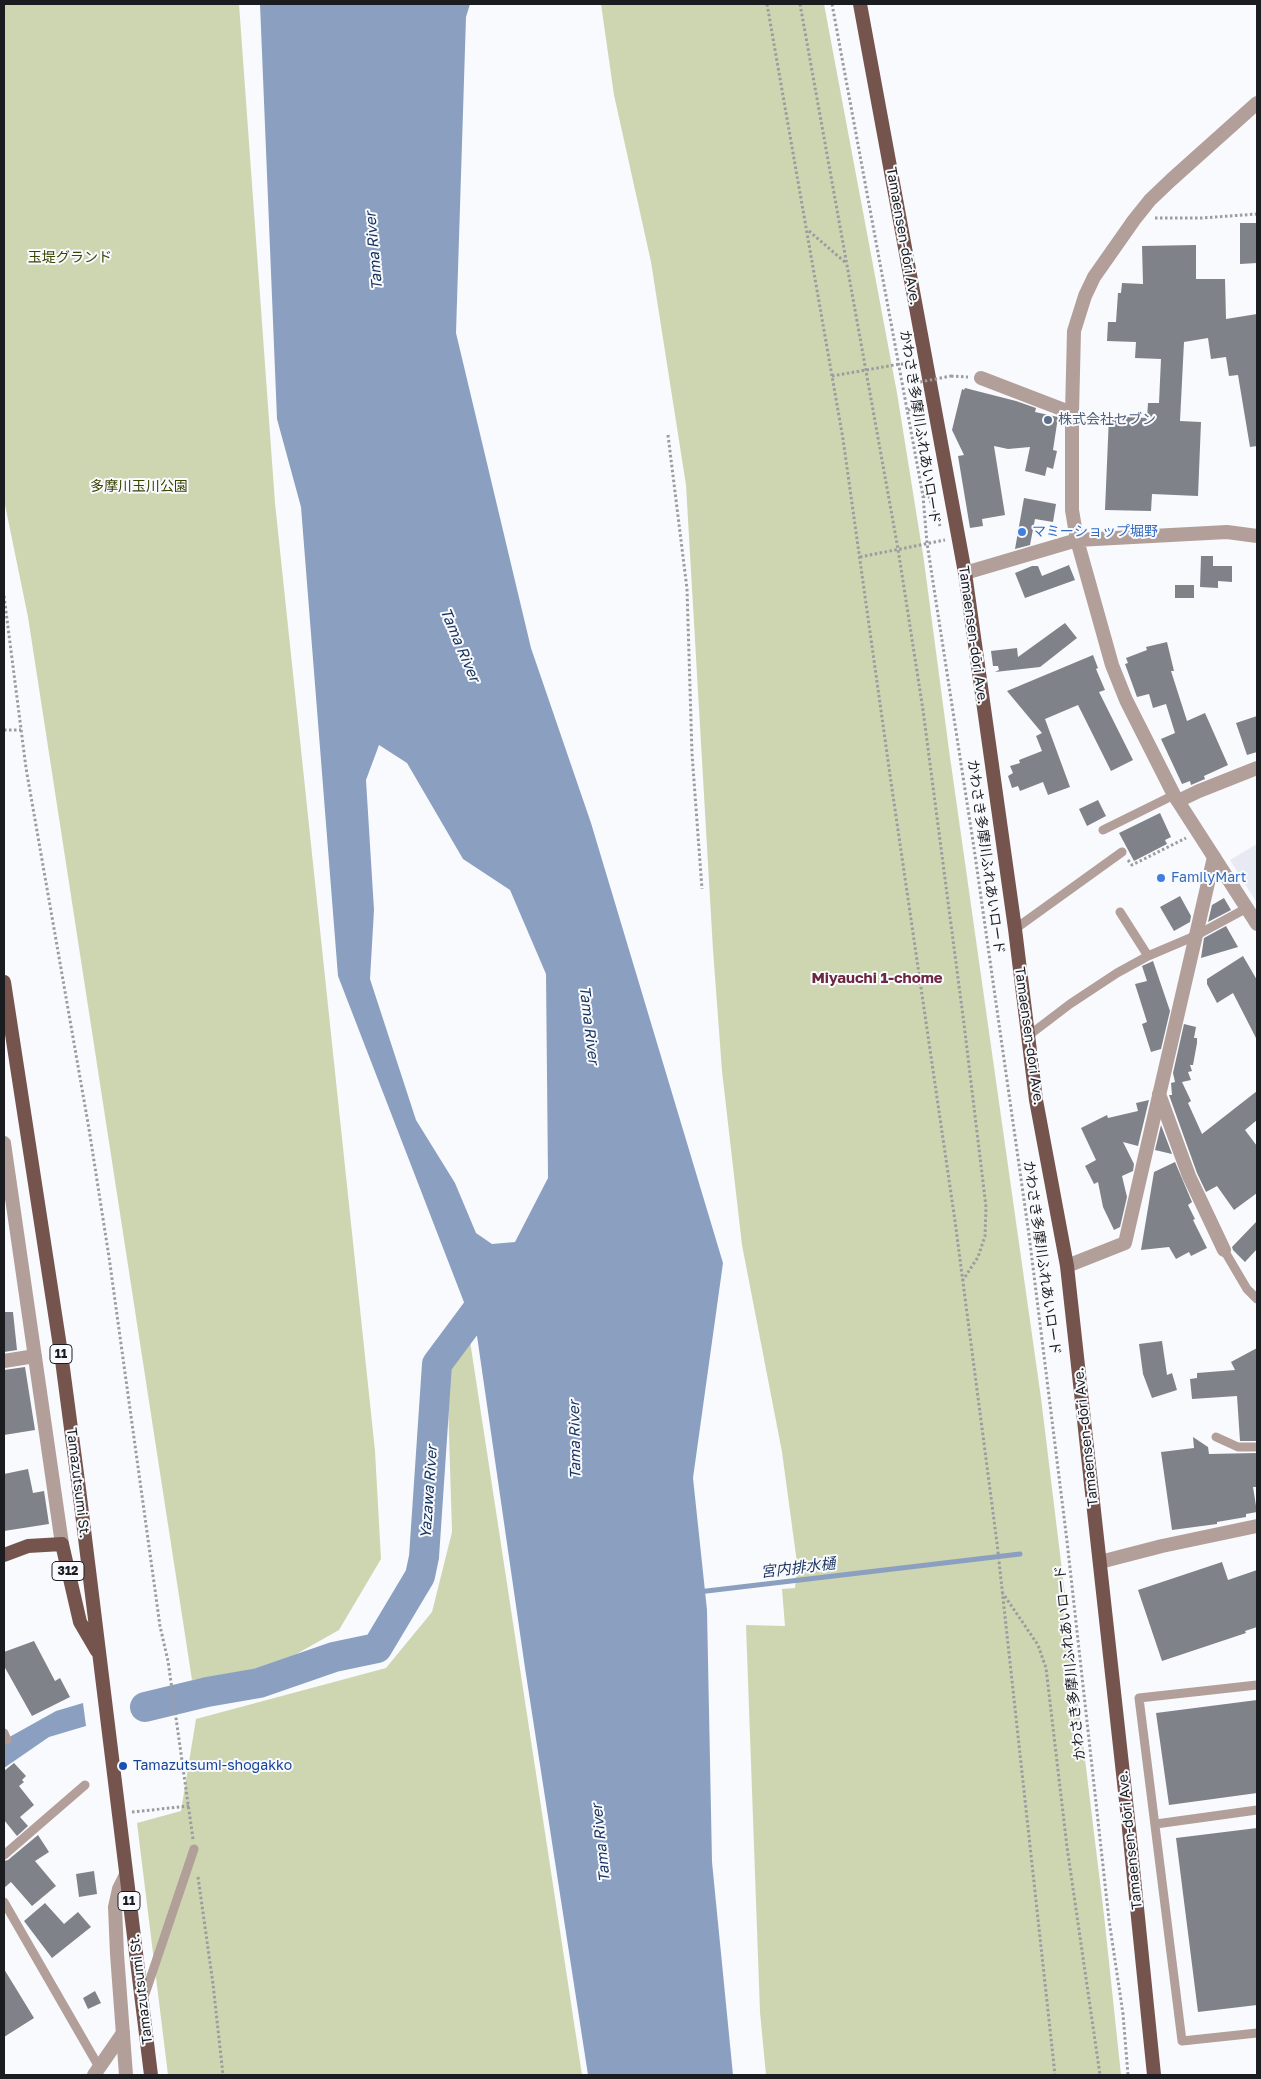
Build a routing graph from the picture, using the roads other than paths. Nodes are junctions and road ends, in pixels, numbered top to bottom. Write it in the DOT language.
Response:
graph roads {
  1 [pos="860,4"];
  2 [pos="1257,103"];
  3 [pos="981,378"];
  4 [pos="1072,413"];
  5 [pos="1257,536"];
  6 [pos="1076,540"];
  7 [pos="965,573"];
  8 [pos="1257,768"];
  9 [pos="1176,798"];
  10 [pos="1103,830"];
  11 [pos="1122,852"];
  12 [pos="1214,857"];
  13 [pos="1120,912"];
  14 [pos="1253,916"];
  15 [pos="1015,929"];
  16 [pos="1195,936"];
  17 [pos="1148,956"];
  18 [pos="4,982"];
  19 [pos="1028,1036"];
  20 [pos="1159,1094"];
  21 [pos="4,1143"];
  22 [pos="8,1195"];
  23 [pos="1224,1250"];
  24 [pos="1067,1266"];
  25 [pos="1257,1300"];
  26 [pos="34,1356"];
  27 [pos="4,1360"];
  28 [pos="1216,1437"];
  29 [pos="1257,1447"];
  30 [pos="1257,1526"];
  31 [pos="62,1544"];
  32 [pos="4,1555"];
  33 [pos="1100,1562"];
  34 [pos="98,1653"];
  35 [pos="1257,1685"];
  36 [pos="85,1784"];
  37 [pos="1257,1810"];
  38 [pos="1156,1824"];
  39 [pos="194,1849"];
  40 [pos="4,1855"];
  41 [pos="126,1875"];
  42 [pos="4,1902"];
  43 [pos="142,2002"];
  44 [pos="122,2033"];
  45 [pos="1257,2033"];
  46 [pos="97,2071"];
  47 [pos="126,2075"];
  48 [pos="151,2075"];
  49 [pos="1154,2075"];
  1 -- 7 [label="main road, Tamaensen-dōri Ave."];
  2 -- 4 [label="street"];
  3 -- 4 [label="street"];
  4 -- 6 [label="street"];
  5 -- 6 [label="street"];
  6 -- 7 [label="street"];
  6 -- 9 [label="street"];
  7 -- 15 [label="main road, Tamaensen-dōri Ave."];
  8 -- 9 [label="street"];
  9 -- 10 [label="lane"];
  9 -- 12 [label="street"];
  11 -- 15 [label="lane"];
  12 -- 14 [label="street"];
  12 -- 16 [label="street"];
  13 -- 17 [label="lane"];
  14 -- 16 [label="lane"];
  15 -- 19 [label="main road, Tamaensen-dōri Ave."];
  16 -- 17 [label="lane"];
  16 -- 20 [label="street"];
  17 -- 19 [label="lane"];
  18 -- 34 [label="main road, Tamazutsumi St. / 11"];
  19 -- 24 [label="main road, Tamaensen-dōri Ave."];
  20 -- 23 [label="street"];
  20 -- 24 [label="street"];
  21 -- 22 [label="street"];
  22 -- 26 [label="street"];
  23 -- 25 [label="lane"];
  24 -- 33 [label="main road, Tamaensen-dōri Ave."];
  26 -- 27 [label="street"];
  26 -- 31 [label="street"];
  28 -- 29 [label="lane"];
  30 -- 33 [label="street"];
  31 -- 32 [label="main road, 312"];
  31 -- 34 [label="main road, 312"];
  33 -- 49 [label="main road, Tamaensen-dōri Ave."];
  34 -- 41 [label="main road, Tamazutsumi St. / 11"];
  35 -- 38 [label="lane"];
  36 -- 40 [label="lane"];
  37 -- 38 [label="lane"];
  38 -- 45 [label="lane"];
  39 -- 43 [label="lane"];
  41 -- 43 [label="main road, Tamazutsumi St. / 11"];
  41 -- 44 [label="street"];
  42 -- 46 [label="lane"];
  43 -- 48 [label="main road, Tamazutsumi St. / 11"];
  44 -- 46 [label="street"];
  44 -- 47 [label="street"];
}
